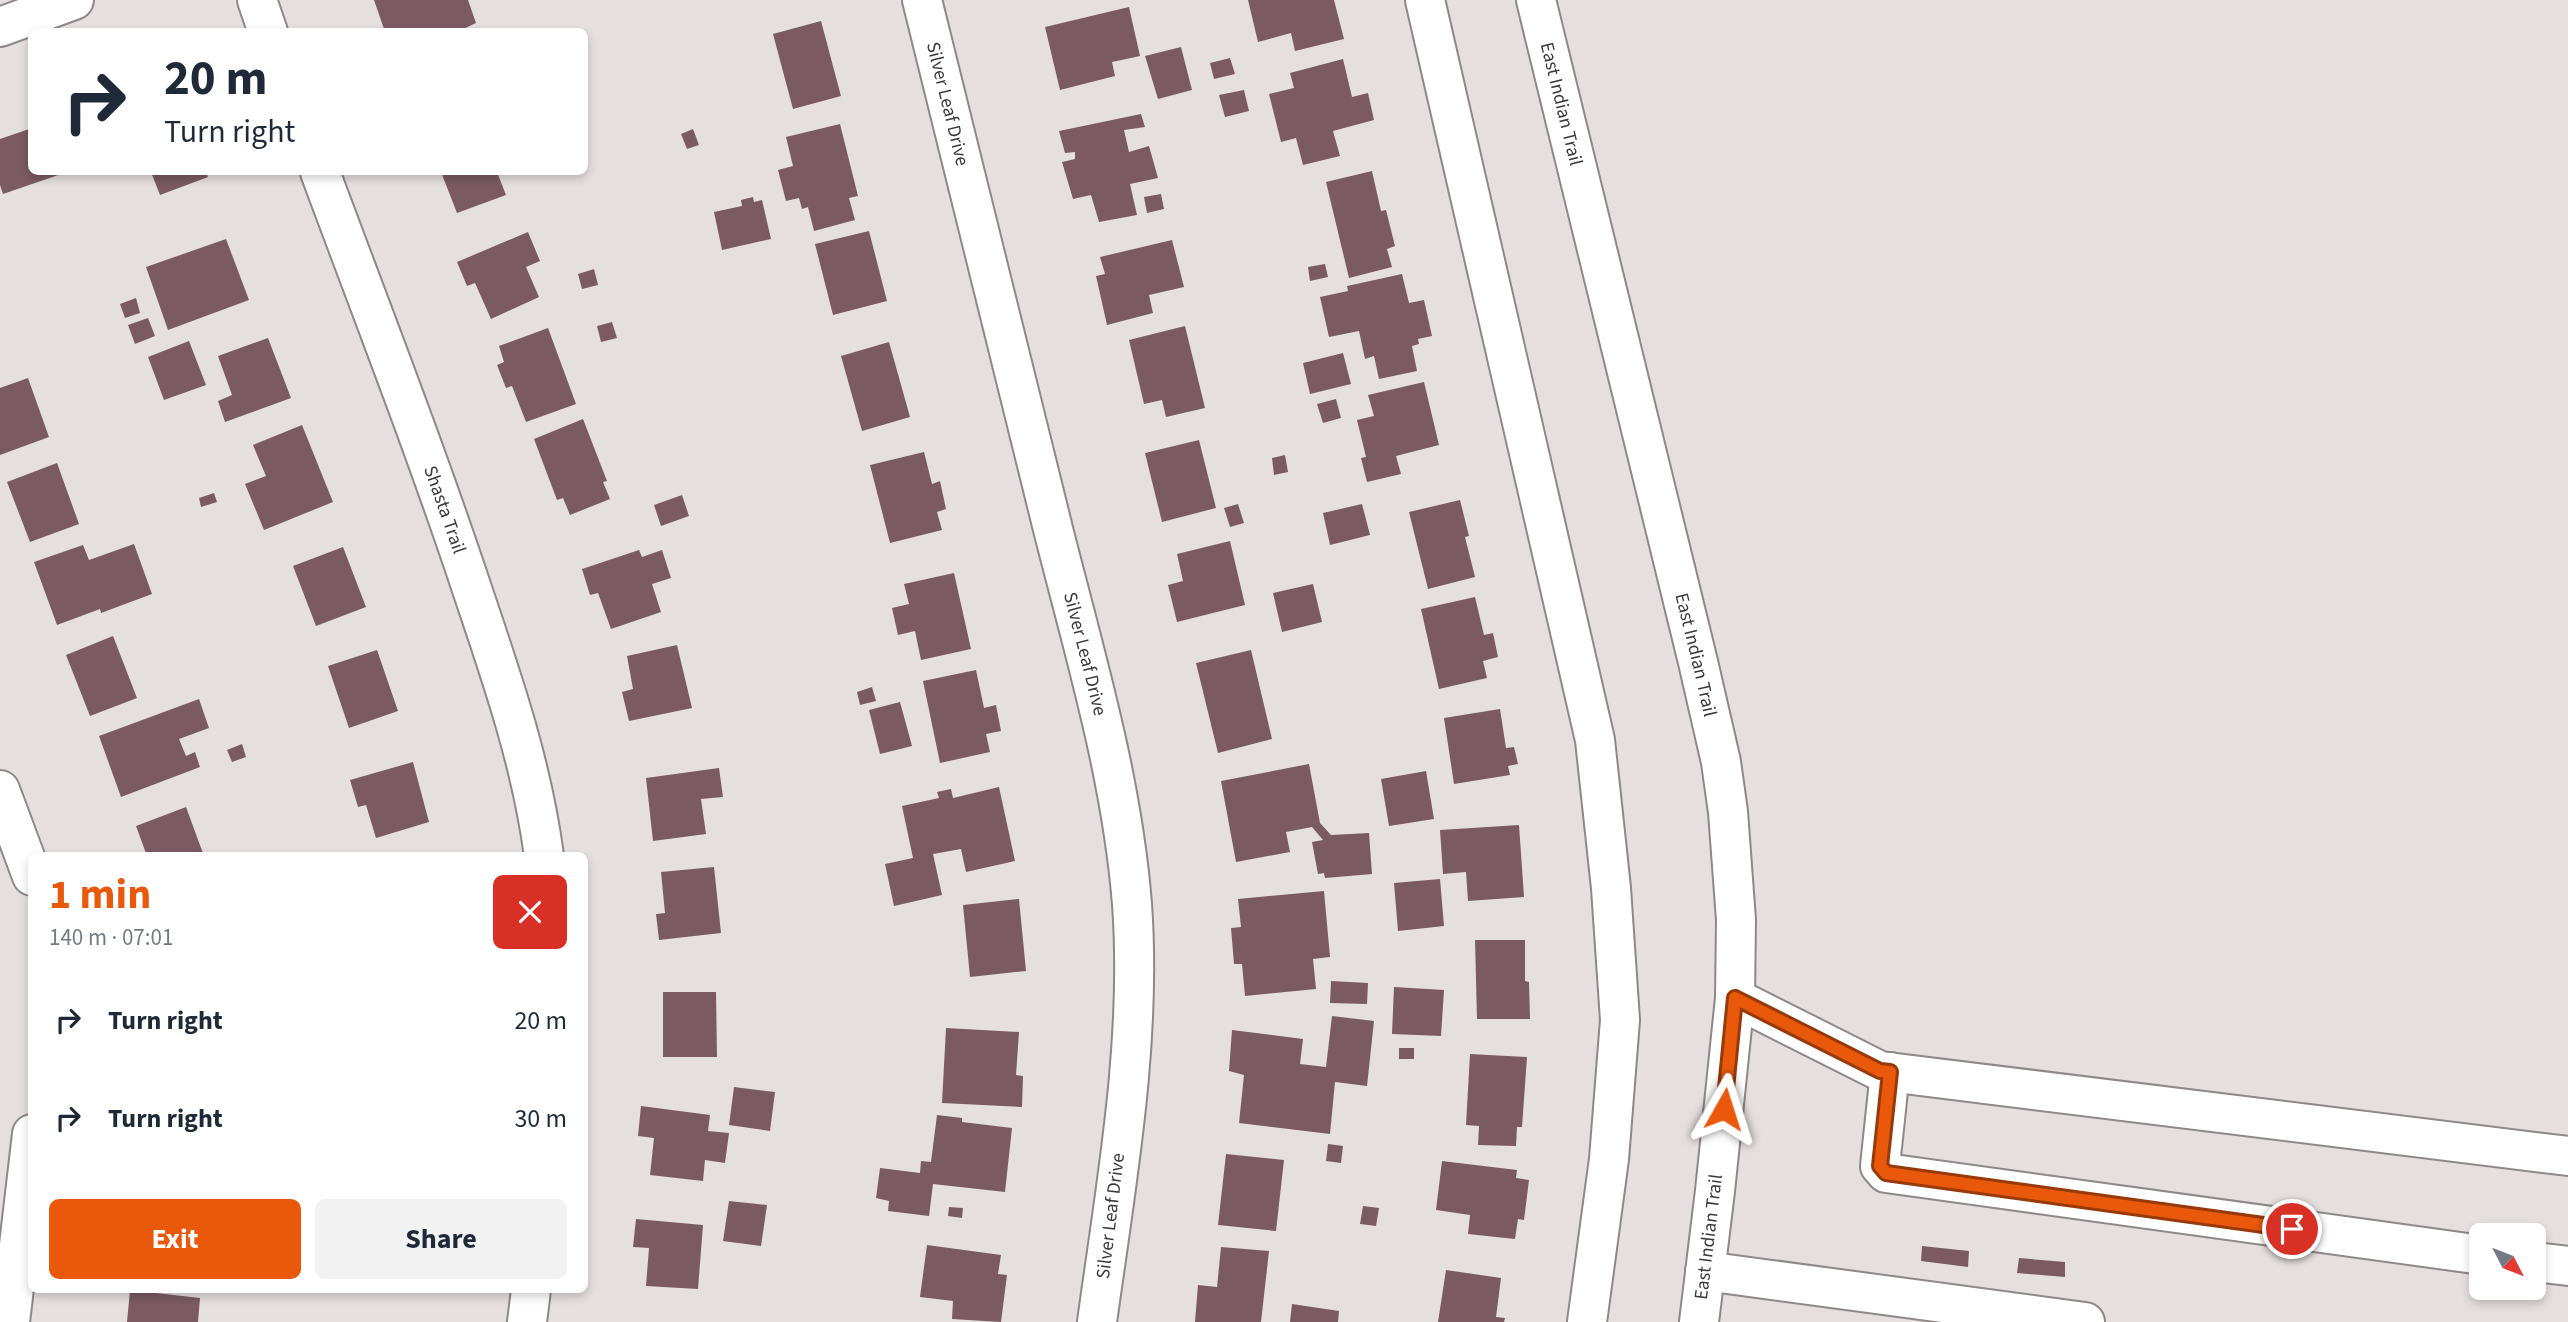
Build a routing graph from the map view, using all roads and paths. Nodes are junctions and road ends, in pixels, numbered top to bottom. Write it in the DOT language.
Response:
graph roads {
  1 [pos="74,0"];
  2 [pos="257,0"];
  3 [pos="922,0"];
  4 [pos="1425,0"];
  5 [pos="1536,0"];
  6 [pos="0,27"];
  7 [pos="267,28"];
  8 [pos="321,175"];
  9 [pos="0,790"];
  10 [pos="543,852"];
  11 [pos="28,865"];
  12 [pos="1735,998"];
  13 [pos="1890,1072"];
  14 [pos="28,1153"];
  15 [pos="2568,1156"];
  16 [pos="10,1239"];
  17 [pos="2469,1253"];
  18 [pos="2546,1263"];
  19 [pos="2568,1266"];
  20 [pos="1705,1271"];
  21 [pos="531,1293"];
  22 [pos="10,1322"];
  23 [pos="527,1322"];
  24 [pos="1097,1322"];
  25 [pos="1587,1322"];
  26 [pos="1699,1322"];
  27 [pos="2085,1322"];
  1 -- 6 [label="street"];
  2 -- 7 [label="street"];
  3 -- 24 [label="street, Silver Leaf Drive"];
  4 -- 25 [label="street"];
  5 -- 12 [label="street, East Indian Trail"];
  8 -- 10 [label="street, Shasta Trail"];
  9 -- 11 [label="street"];
  12 -- 13 [label="street"];
  12 -- 20 [label="street, East Indian Trail"];
  13 -- 15 [label="street"];
  13 -- 17 [label="street"];
  14 -- 16 [label="street"];
  16 -- 22 [label="street"];
  18 -- 19 [label="street"];
  20 -- 26 [label="street, East Indian Trail"];
  20 -- 27 [label="street"];
  21 -- 23 [label="street"];
}
